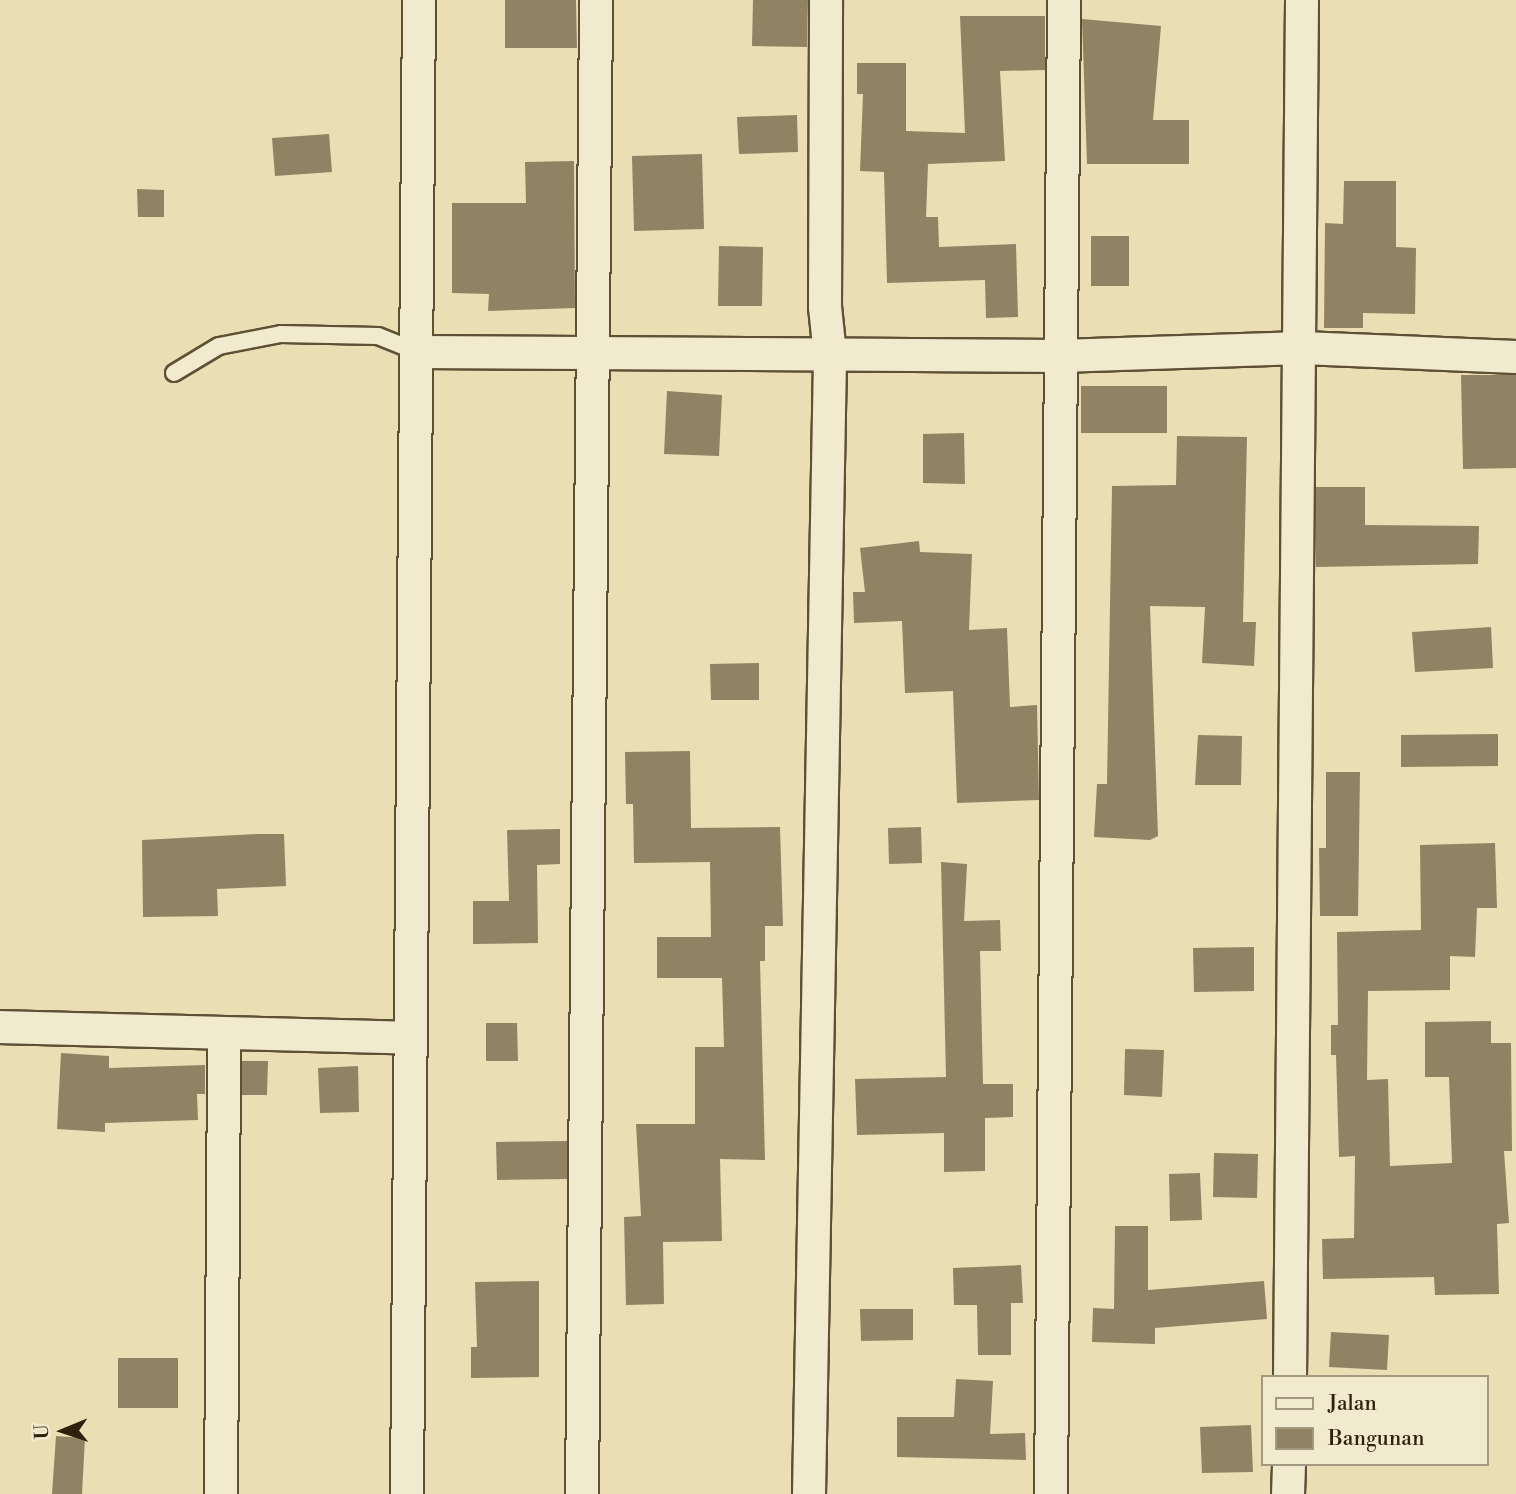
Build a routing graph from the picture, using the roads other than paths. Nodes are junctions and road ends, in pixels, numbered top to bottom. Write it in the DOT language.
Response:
graph roads {
  1 [pos="419,0"];
  2 [pos="596,0"];
  3 [pos="826,0"];
  4 [pos="1064,0"];
  5 [pos="1302,0"];
  6 [pos="1303,348"];
  7 [pos="418,352"];
  8 [pos="594,352"];
  9 [pos="830,355"];
  10 [pos="1060,356"];
  11 [pos="1516,357"];
  12 [pos="174,373"];
  13 [pos="0,1027"];
  14 [pos="224,1036"];
  15 [pos="409,1038"];
  16 [pos="1290,1375"];
  17 [pos="1289,1466"];
  18 [pos="221,1494"];
  19 [pos="407,1494"];
  20 [pos="582,1494"];
  21 [pos="809,1494"];
  22 [pos="1051,1494"];
  23 [pos="1289,1494"];
  1 -- 7 [label="street"];
  2 -- 8 [label="street"];
  3 -- 9 [label="street"];
  4 -- 10 [label="street"];
  5 -- 6 [label="street"];
  6 -- 10 [label="street"];
  6 -- 11 [label="street"];
  6 -- 16 [label="street"];
  7 -- 8 [label="street"];
  7 -- 12 [label="lane"];
  7 -- 15 [label="street"];
  8 -- 9 [label="street"];
  8 -- 20 [label="street"];
  9 -- 10 [label="street"];
  9 -- 21 [label="street"];
  10 -- 22 [label="street"];
  13 -- 14 [label="street"];
  14 -- 15 [label="street"];
  14 -- 18 [label="street"];
  15 -- 19 [label="street"];
  17 -- 23 [label="street"];
}
